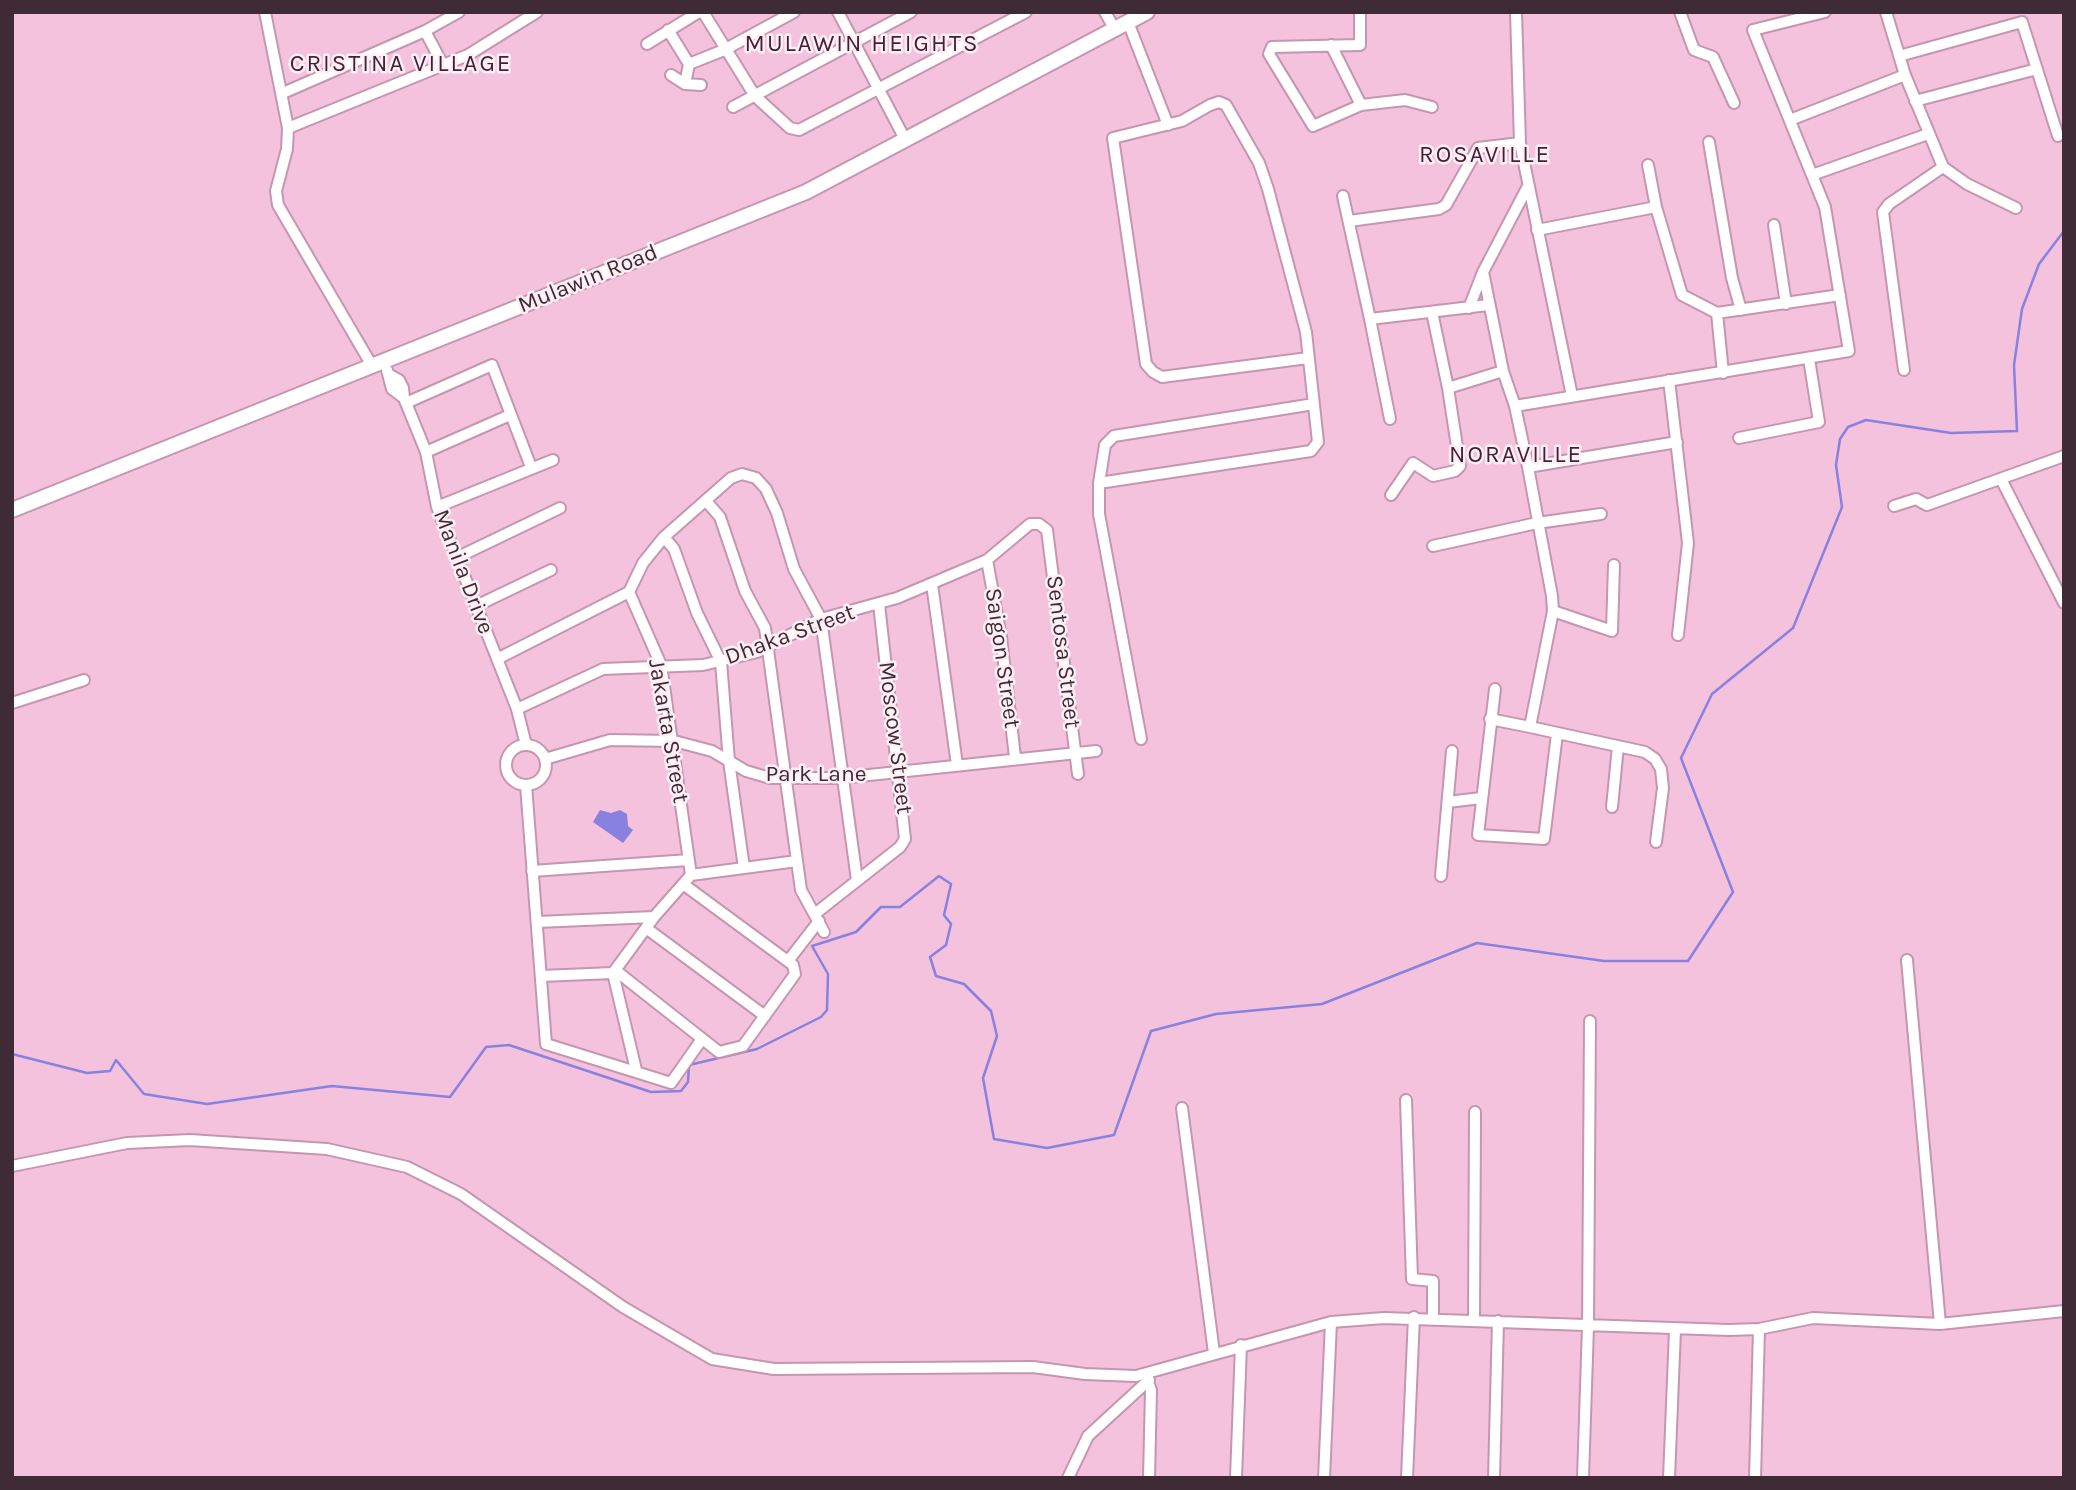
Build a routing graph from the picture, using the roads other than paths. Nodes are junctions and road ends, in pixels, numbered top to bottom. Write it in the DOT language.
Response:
graph roads {
  1 [pos="265,12"];
  2 [pos="459,12"];
  3 [pos="537,12"];
  4 [pos="701,12"];
  5 [pos="794,12"];
  6 [pos="838,12"];
  7 [pos="911,12"];
  8 [pos="1026,12"];
  9 [pos="1105,12"];
  10 [pos="1147,12"];
  11 [pos="1360,12"];
  12 [pos="1516,12"];
  13 [pos="1680,12"];
  14 [pos="1825,12"];
  15 [pos="1886,12"];
  16 [pos="1128,22"];
  17 [pos="1114,28"];
  18 [pos="668,30"];
  19 [pos="425,32"];
  20 [pos="854,43"];
  21 [pos="647,44"];
  22 [pos="1331,45"];
  23 [pos="724,50"];
  24 [pos="1899,56"];
  25 [pos="689,64"];
  26 [pos="443,65"];
  27 [pos="2037,69"];
  28 [pos="671,75"];
  29 [pos="1905,75"];
  30 [pos="685,84"];
  31 [pos="701,85"];
  32 [pos="880,90"];
  33 [pos="283,93"];
  34 [pos="755,96"];
  35 [pos="1915,101"];
  36 [pos="1734,103"];
  37 [pos="1361,105"];
  38 [pos="733,107"];
  39 [pos="1432,107"];
  40 [pos="1790,120"];
  41 [pos="1168,125"];
  42 [pos="288,128"];
  43 [pos="1928,134"];
  44 [pos="2057,136"];
  45 [pos="906,141"];
  46 [pos="1709,142"];
  47 [pos="1520,143"];
  48 [pos="1648,165"];
  49 [pos="1943,167"];
  50 [pos="1812,175"];
  51 [pos="1527,188"];
  52 [pos="1343,196"];
  53 [pos="1656,207"];
  54 [pos="2016,208"];
  55 [pos="1349,220"];
  56 [pos="1774,225"];
  57 [pos="1537,230"];
  58 [pos="1483,272"];
  59 [pos="1840,295"];
  60 [pos="1786,304"];
  61 [pos="1488,305"];
  62 [pos="1469,308"];
  63 [pos="1741,310"];
  64 [pos="1432,312"];
  65 [pos="1717,313"];
  66 [pos="1370,319"];
  67 [pos="1308,358"];
  68 [pos="1809,359"];
  69 [pos="376,362"];
  70 [pos="1904,370"];
  71 [pos="1503,371"];
  72 [pos="1723,373"];
  73 [pos="1669,380"];
  74 [pos="1448,388"];
  75 [pos="1572,396"];
  76 [pos="405,400"];
  77 [pos="1314,404"];
  78 [pos="1515,406"];
  79 [pos="510,415"];
  80 [pos="1390,419"];
  81 [pos="1739,438"];
  82 [pos="1677,442"];
  83 [pos="426,452"];
  84 [pos="2063,459"];
  85 [pos="554,460"];
  86 [pos="531,467"];
  87 [pos="1528,467"];
  88 [pos="2002,481"];
  89 [pos="1099,483"];
  90 [pos="1391,495"];
  91 [pos="706,502"];
  92 [pos="1894,506"];
  93 [pos="437,507"];
  94 [pos="560,508"];
  95 [pos="12,510"];
  96 [pos="1601,514"];
  97 [pos="1537,523"];
  98 [pos="1047,530"];
  99 [pos="664,537"];
  100 [pos="1433,546"];
  101 [pos="456,558"];
  102 [pos="988,560"];
  103 [pos="1614,565"];
  104 [pos="551,570"];
  105 [pos="932,584"];
  106 [pos="629,592"];
  107 [pos="2064,603"];
  108 [pos="879,604"];
  109 [pos="476,606"];
  110 [pos="1553,611"];
  111 [pos="821,619"];
  112 [pos="1678,635"];
  113 [pos="769,645"];
  114 [pos="497,659"];
  115 [pos="721,662"];
  116 [pos="661,665"];
  117 [pos="85,680"];
  118 [pos="1495,689"];
  119 [pos="12,703"];
  120 [pos="517,709"];
  121 [pos="1490,719"];
  122 [pos="1530,727"];
  123 [pos="1557,734"];
  124 [pos="1141,739"];
  125 [pos="674,741"];
  126 [pos="526,745"];
  127 [pos="1618,746"];
  128 [pos="1075,751"];
  129 [pos="1096,751"];
  130 [pos="1452,751"];
  131 [pos="1015,757"];
  132 [pos="545,759"];
  133 [pos="729,761"];
  134 [pos="957,765"];
  135 [pos="897,772"];
  136 [pos="1078,774"];
  137 [pos="786,778"];
  138 [pos="841,778"];
  139 [pos="526,785"];
  140 [pos="1481,799"];
  141 [pos="1448,802"];
  142 [pos="1612,807"];
  143 [pos="1656,842"];
  144 [pos="689,860"];
  145 [pos="797,861"];
  146 [pos="744,867"];
  147 [pos="533,871"];
  148 [pos="1441,876"];
  149 [pos="687,880"];
  150 [pos="857,880"];
  151 [pos="654,917"];
  152 [pos="537,922"];
  153 [pos="820,922"];
  154 [pos="646,928"];
  155 [pos="1907,960"];
  156 [pos="788,961"];
  157 [pos="614,972"];
  158 [pos="541,976"];
  159 [pos="765,1016"];
  160 [pos="1590,1021"];
  161 [pos="702,1039"];
  162 [pos="636,1070"];
  163 [pos="1405,1100"];
  164 [pos="1182,1108"];
  165 [pos="1475,1112"];
  166 [pos="12,1166"];
  167 [pos="2064,1311"];
  168 [pos="1415,1317"];
  169 [pos="1433,1318"];
  170 [pos="1474,1319"];
  171 [pos="1499,1321"];
  172 [pos="1331,1322"];
  173 [pos="1940,1324"];
  174 [pos="1588,1326"];
  175 [pos="1759,1329"];
  176 [pos="1675,1330"];
  177 [pos="1241,1345"];
  178 [pos="1214,1353"];
  179 [pos="1147,1377"];
  180 [pos="1068,1478"];
  181 [pos="1149,1478"];
  182 [pos="1236,1478"];
  183 [pos="1324,1478"];
  184 [pos="1407,1478"];
  185 [pos="1494,1478"];
  186 [pos="1583,1478"];
  187 [pos="1669,1478"];
  188 [pos="1755,1478"];
  1 -- 33 [label="street, Manila Drive"];
  2 -- 19 [label="street"];
  3 -- 26 [label="street"];
  4 -- 18 [label="street"];
  4 -- 23 [label="street"];
  5 -- 23 [label="street"];
  6 -- 20 [label="street"];
  7 -- 20 [label="street"];
  8 -- 32 [label="street"];
  9 -- 17 [label="street"];
  10 -- 16 [label="main road, Mulawin Road"];
  11 -- 22 [label="street"];
  12 -- 47 [label="street"];
  13 -- 36 [label="street"];
  14 -- 40 [label="street"];
  15 -- 24 [label="street"];
  16 -- 17 [label="main road, Mulawin Road"];
  16 -- 41 [label="street"];
  17 -- 45 [label="main road, Mulawin Road"];
  18 -- 21 [label="street"];
  18 -- 25 [label="street"];
  19 -- 26 [label="street"];
  19 -- 33 [label="street"];
  20 -- 32 [label="street"];
  20 -- 34 [label="street"];
  22 -- 37 [label="street"];
  22 -- 37 [label="street"];
  23 -- 25 [label="street"];
  23 -- 34 [label="street"];
  24 -- 27 [label="street"];
  24 -- 29 [label="street"];
  25 -- 30 [label="street"];
  26 -- 42 [label="street"];
  27 -- 35 [label="street"];
  27 -- 44 [label="street"];
  28 -- 30 [label="street"];
  29 -- 35 [label="street"];
  29 -- 40 [label="street"];
  30 -- 31 [label="street"];
  32 -- 34 [label="street"];
  32 -- 45 [label="street"];
  33 -- 42 [label="street, Manila Drive"];
  34 -- 38 [label="street"];
  35 -- 43 [label="street"];
  37 -- 39 [label="street"];
  40 -- 50 [label="street"];
  41 -- 67 [label="street"];
  41 -- 67 [label="street"];
  42 -- 69 [label="street, Manila Drive"];
  43 -- 49 [label="street"];
  43 -- 50 [label="street"];
  45 -- 69 [label="main road, Mulawin Road"];
  46 -- 63 [label="street"];
  47 -- 51 [label="street"];
  47 -- 55 [label="street"];
  48 -- 53 [label="street"];
  49 -- 54 [label="street"];
  49 -- 70 [label="street"];
  50 -- 59 [label="street"];
  51 -- 57 [label="street"];
  51 -- 58 [label="street"];
  52 -- 55 [label="street"];
  53 -- 57 [label="street"];
  53 -- 65 [label="street"];
  55 -- 66 [label="street"];
  56 -- 60 [label="street"];
  57 -- 75 [label="street"];
  58 -- 61 [label="street"];
  58 -- 62 [label="street"];
  59 -- 60 [label="street"];
  59 -- 68 [label="street"];
  60 -- 63 [label="street"];
  61 -- 62 [label="street"];
  61 -- 71 [label="street"];
  62 -- 64 [label="street"];
  63 -- 65 [label="street"];
  64 -- 66 [label="street"];
  64 -- 74 [label="street"];
  65 -- 72 [label="street"];
  66 -- 80 [label="street"];
  67 -- 77 [label="street"];
  68 -- 72 [label="street"];
  68 -- 81 [label="street"];
  69 -- 76 [label="street, Manila Drive"];
  69 -- 95 [label="main road, Mulawin Road"];
  71 -- 74 [label="street"];
  71 -- 78 [label="street"];
  72 -- 73 [label="street"];
  73 -- 75 [label="street"];
  73 -- 82 [label="street"];
  74 -- 90 [label="street"];
  75 -- 78 [label="street"];
  76 -- 79 [label="street"];
  76 -- 83 [label="street, Manila Drive"];
  77 -- 89 [label="street"];
  77 -- 89 [label="street"];
  78 -- 87 [label="street"];
  79 -- 83 [label="street"];
  79 -- 86 [label="street"];
  82 -- 87 [label="street"];
  82 -- 112 [label="street"];
  83 -- 93 [label="street, Manila Drive"];
  84 -- 88 [label="street"];
  85 -- 86 [label="street"];
  86 -- 93 [label="street"];
  87 -- 97 [label="street"];
  88 -- 92 [label="street"];
  88 -- 107 [label="street"];
  89 -- 124 [label="street"];
  91 -- 99 [label="street"];
  91 -- 111 [label="street"];
  91 -- 113 [label="street"];
  93 -- 101 [label="street, Manila Drive"];
  94 -- 101 [label="street"];
  96 -- 97 [label="street"];
  97 -- 100 [label="street"];
  97 -- 110 [label="street"];
  98 -- 102 [label="street, Dhaka Street"];
  98 -- 128 [label="street, Sentosa Street"];
  99 -- 106 [label="street"];
  99 -- 115 [label="street"];
  101 -- 109 [label="street, Manila Drive"];
  102 -- 105 [label="street, Dhaka Street"];
  102 -- 131 [label="street, Saigon Street"];
  103 -- 110 [label="street"];
  104 -- 109 [label="street"];
  105 -- 108 [label="street, Dhaka Street"];
  105 -- 134 [label="street"];
  106 -- 114 [label="street"];
  106 -- 116 [label="street, Jakarta Street"];
  108 -- 111 [label="street, Dhaka Street"];
  108 -- 135 [label="street, Moscow Street"];
  109 -- 114 [label="street, Manila Drive"];
  110 -- 122 [label="street"];
  111 -- 113 [label="street, Dhaka Street"];
  111 -- 138 [label="street"];
  113 -- 115 [label="street, Dhaka Street"];
  113 -- 137 [label="street"];
  114 -- 120 [label="street, Manila Drive"];
  115 -- 116 [label="street, Dhaka Street"];
  115 -- 133 [label="street"];
  116 -- 120 [label="street, Dhaka Street"];
  116 -- 125 [label="street, Jakarta Street"];
  117 -- 119 [label="street"];
  118 -- 121 [label="street"];
  120 -- 126 [label="street, Manila Drive"];
  121 -- 122 [label="street"];
  121 -- 140 [label="street"];
  122 -- 123 [label="street"];
  123 -- 127 [label="street"];
  123 -- 140 [label="street"];
  125 -- 132 [label="street, Park Lane"];
  125 -- 133 [label="street, Park Lane"];
  125 -- 144 [label="street, Jakarta Street"];
  126 -- 132 [label="street"];
  126 -- 139 [label="street"];
  127 -- 142 [label="street"];
  127 -- 143 [label="street"];
  128 -- 129 [label="street, Park Lane"];
  128 -- 131 [label="street, Park Lane"];
  128 -- 136 [label="street, Sentosa Street"];
  130 -- 141 [label="street"];
  131 -- 134 [label="street, Park Lane"];
  132 -- 139 [label="street"];
  133 -- 137 [label="street, Park Lane"];
  133 -- 146 [label="street"];
  134 -- 135 [label="street, Park Lane"];
  135 -- 138 [label="street, Park Lane"];
  135 -- 150 [label="street, Moscow Street"];
  137 -- 138 [label="street, Park Lane"];
  137 -- 145 [label="street"];
  138 -- 150 [label="street"];
  139 -- 147 [label="street"];
  140 -- 141 [label="street"];
  141 -- 148 [label="street"];
  144 -- 147 [label="street"];
  144 -- 149 [label="street, Jakarta Street"];
  145 -- 146 [label="street"];
  145 -- 153 [label="street"];
  146 -- 149 [label="street"];
  147 -- 152 [label="street"];
  149 -- 151 [label="street"];
  149 -- 156 [label="street"];
  150 -- 153 [label="street, Moscow Street"];
  151 -- 152 [label="street"];
  151 -- 154 [label="street"];
  152 -- 158 [label="street"];
  153 -- 156 [label="street, Moscow Street"];
  154 -- 157 [label="street"];
  154 -- 159 [label="street"];
  155 -- 173 [label="street"];
  156 -- 159 [label="street"];
  157 -- 158 [label="street"];
  157 -- 161 [label="street"];
  157 -- 162 [label="street"];
  158 -- 162 [label="street"];
  159 -- 161 [label="street"];
  160 -- 174 [label="street"];
  161 -- 162 [label="street"];
  163 -- 169 [label="street"];
  164 -- 178 [label="street"];
  165 -- 170 [label="street"];
  166 -- 179 [label="street"];
  167 -- 173 [label="street"];
  168 -- 169 [label="street"];
  168 -- 172 [label="street"];
  168 -- 184 [label="street"];
  169 -- 170 [label="street"];
  170 -- 171 [label="street"];
  171 -- 174 [label="street"];
  171 -- 185 [label="street"];
  172 -- 177 [label="street"];
  172 -- 183 [label="street"];
  173 -- 175 [label="street"];
  174 -- 176 [label="street"];
  174 -- 186 [label="street"];
  175 -- 176 [label="street"];
  175 -- 188 [label="street"];
  176 -- 187 [label="street"];
  177 -- 178 [label="street"];
  177 -- 182 [label="street"];
  178 -- 179 [label="street"];
  179 -- 180 [label="street"];
  179 -- 181 [label="street"];
}
